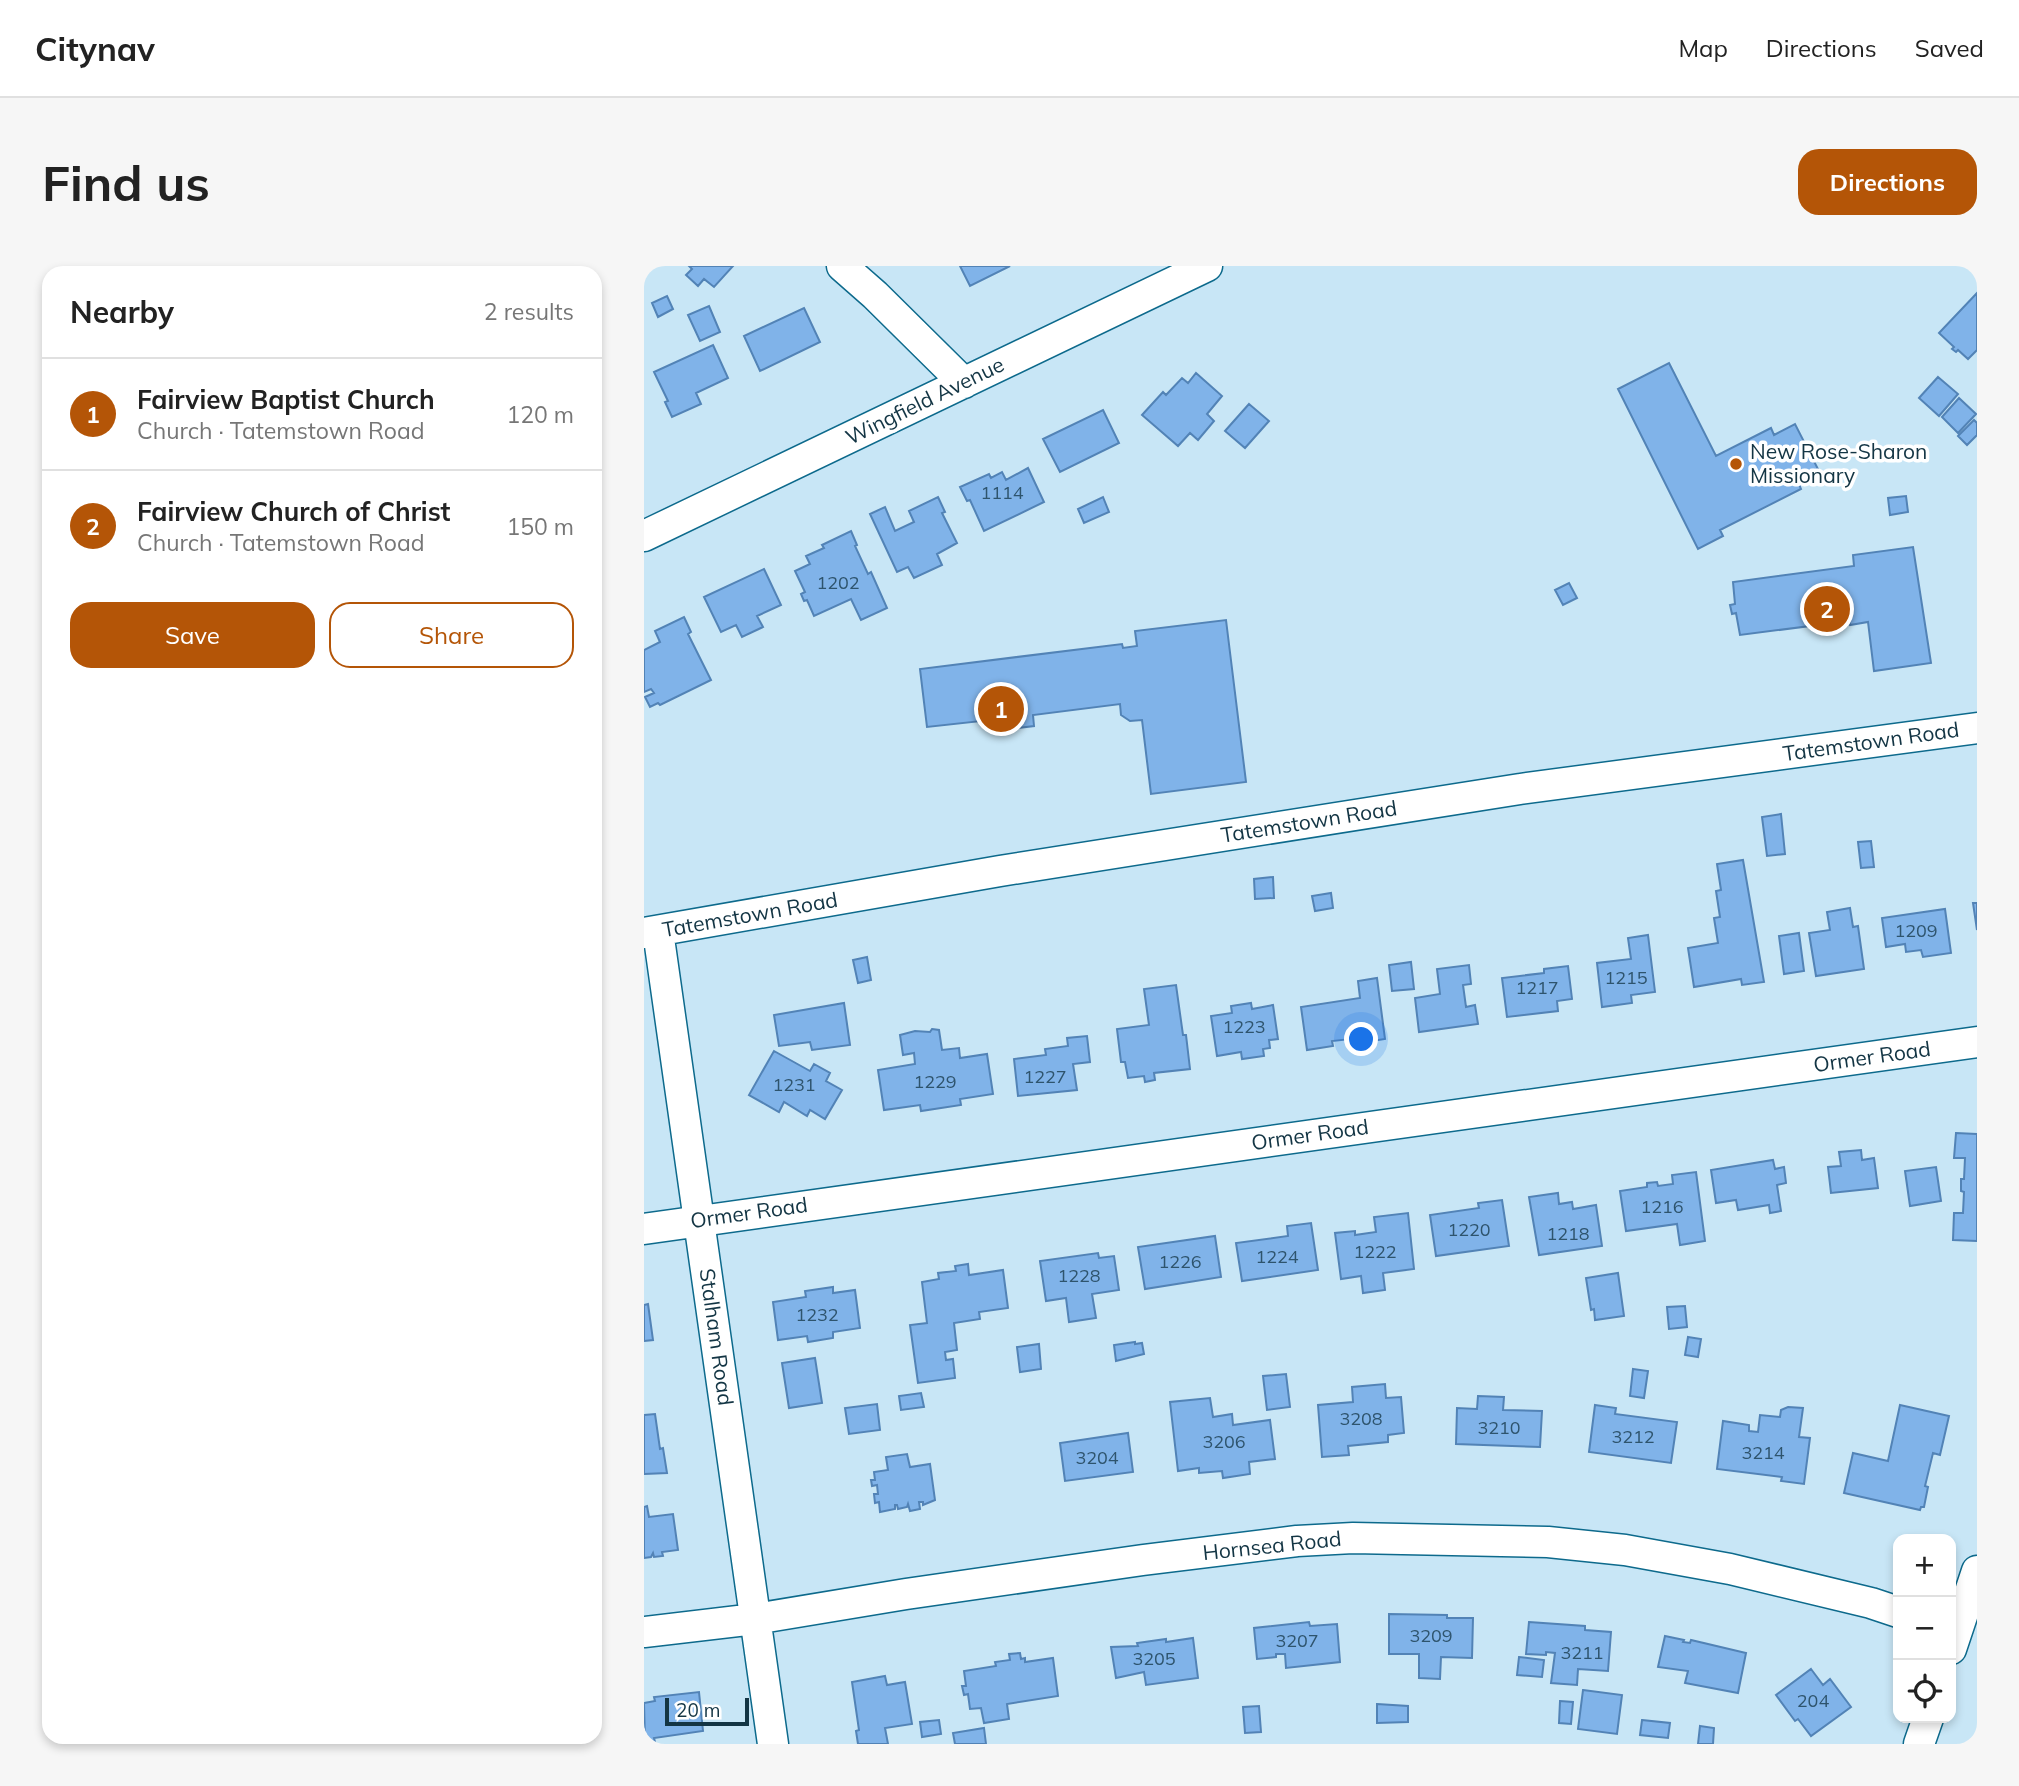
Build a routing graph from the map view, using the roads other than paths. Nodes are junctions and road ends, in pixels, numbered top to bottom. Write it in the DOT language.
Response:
graph roads {
  1 [pos="842,266"];
  2 [pos="1207,266"];
  3 [pos="964,383"];
  4 [pos="644,536"];
  5 [pos="1977,728"];
  6 [pos="651,932"];
  7 [pos="1977,1042"];
  8 [pos="699,1220"];
  9 [pos="644,1229"];
  10 [pos="1977,1571"];
  11 [pos="1893,1610"];
  12 [pos="755,1619"];
  13 [pos="644,1632"];
  14 [pos="1959,1637"];
  15 [pos="1926,1723"];
  16 [pos="773,1744"];
  17 [pos="1919,1744"];
  1 -- 3 [label="street"];
  2 -- 3 [label="street, Wingfield Avenue"];
  3 -- 4 [label="street, Wingfield Avenue"];
  5 -- 6 [label="street, Tatemstown Road"];
  6 -- 8 [label="street, Stalham Road"];
  7 -- 8 [label="street, Ormer Road"];
  8 -- 9 [label="street, Ormer Road"];
  8 -- 12 [label="street, Stalham Road"];
  10 -- 14 [label="street"];
  11 -- 12 [label="street, Hornsea Road"];
  12 -- 13 [label="street, Hornsea Road"];
  12 -- 16 [label="street, Stalham Road"];
  15 -- 17 [label="street"];
}
